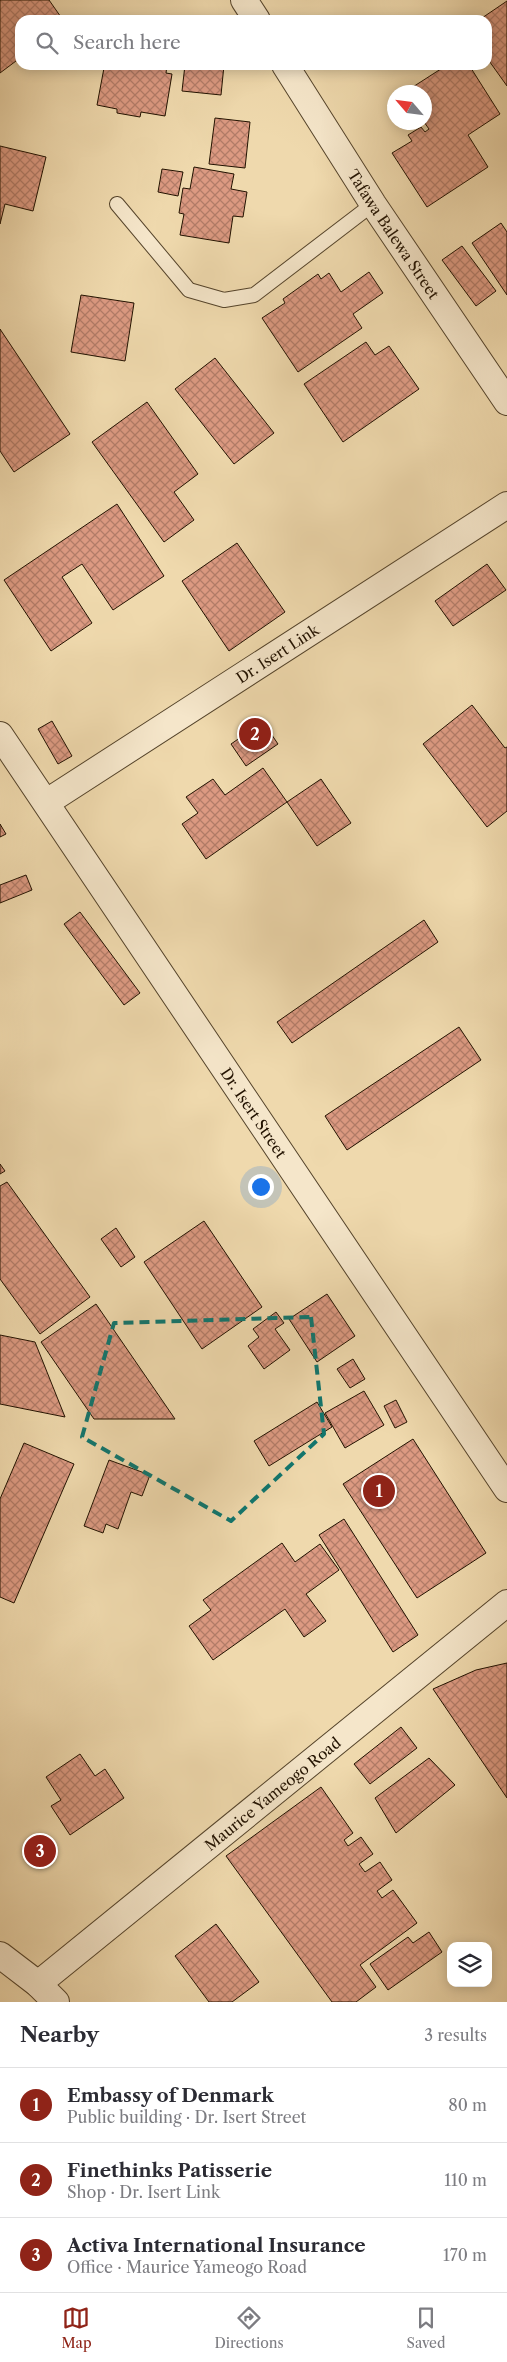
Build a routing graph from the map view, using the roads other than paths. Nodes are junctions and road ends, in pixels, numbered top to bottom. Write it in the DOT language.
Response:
graph roads {
  1 [pos="244,0"];
  2 [pos="254,15"];
  3 [pos="288,70"];
  4 [pos="117,204"];
  5 [pos="373,204"];
  6 [pos="507,402"];
  7 [pos="507,505"];
  8 [pos="0,735"];
  9 [pos="47,802"];
  10 [pos="507,1489"];
  11 [pos="507,1603"];
  12 [pos="0,1955"];
  13 [pos="38,1984"];
  14 [pos="56,2002"];
  1 -- 2 [label="street"];
  3 -- 5 [label="street, Tafawa Balewa Street"];
  4 -- 5 [label="lane"];
  5 -- 6 [label="street, Tafawa Balewa Street"];
  7 -- 9 [label="street, Dr. Isert Link"];
  8 -- 9 [label="street, Dr. Isert Street"];
  9 -- 10 [label="street, Dr. Isert Street"];
  11 -- 13 [label="street, Maurice Yameogo Road"];
  12 -- 13 [label="street"];
  13 -- 14 [label="street"];
}
